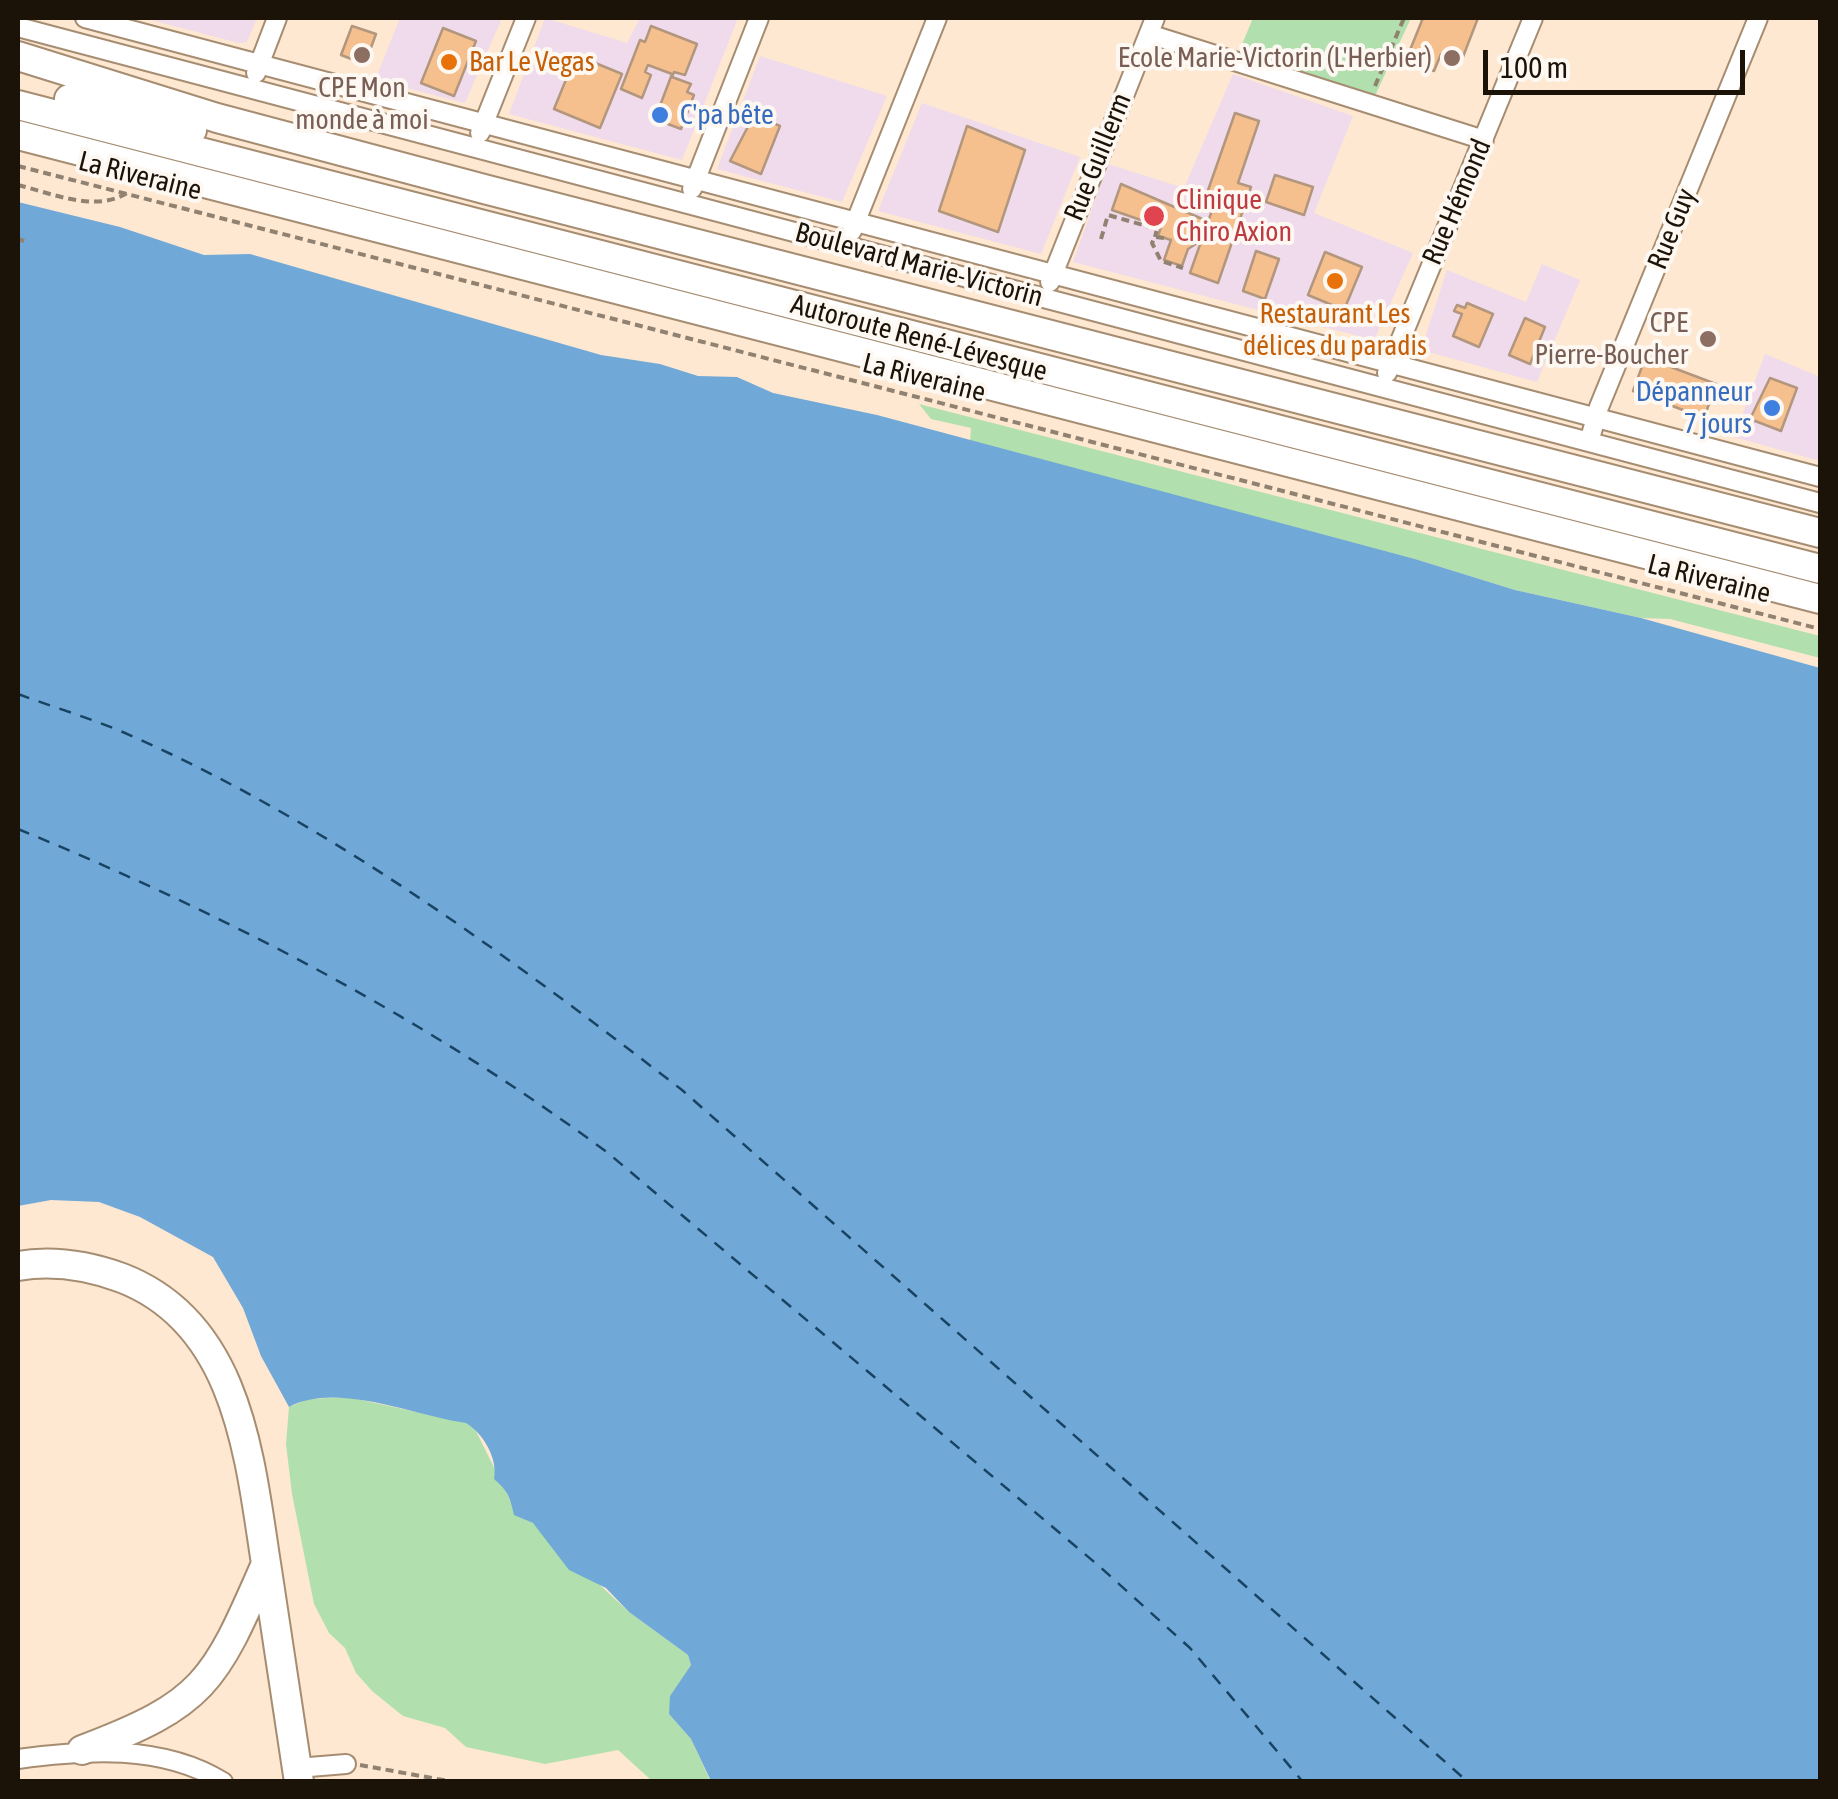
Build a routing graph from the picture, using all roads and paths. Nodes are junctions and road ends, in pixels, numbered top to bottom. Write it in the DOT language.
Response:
graph roads {
  1 [pos="86,18"];
  2 [pos="277,18"];
  3 [pos="526,18"];
  4 [pos="760,18"];
  5 [pos="937,18"];
  6 [pos="1404,18"];
  7 [pos="1532,18"];
  8 [pos="1758,18"];
  9 [pos="1152,26"];
  10 [pos="18,27"];
  11 [pos="18,56"];
  12 [pos="260,63"];
  13 [pos="18,87"];
  14 [pos="252,89"];
  15 [pos="1374,89"];
  16 [pos="18,105"];
  17 [pos="483,122"];
  18 [pos="18,135"];
  19 [pos="1484,140"];
  20 [pos="476,148"];
  21 [pos="18,166"];
  22 [pos="695,179"];
  23 [pos="18,186"];
  24 [pos="126,193"];
  25 [pos="688,204"];
  26 [pos="855,221"];
  27 [pos="1155,237"];
  28 [pos="1164,238"];
  29 [pos="18,239"];
  30 [pos="1100,240"];
  31 [pos="24,241"];
  32 [pos="848,246"];
  33 [pos="1182,268"];
  34 [pos="1052,274"];
  35 [pos="1045,298"];
  36 [pos="1390,362"];
  37 [pos="1382,387"];
  38 [pos="1595,418"];
  39 [pos="1589,442"];
  40 [pos="1820,476"];
  41 [pos="1820,503"];
  42 [pos="1820,533"];
  43 [pos="1820,550"];
  44 [pos="1820,570"];
  45 [pos="1820,600"];
  46 [pos="1820,628"];
  47 [pos="18,1266"];
  48 [pos="266,1564"];
  49 [pos="82,1750"];
  50 [pos="18,1759"];
  51 [pos="346,1764"];
  52 [pos="298,1775"];
  53 [pos="223,1782"];
  54 [pos="454,1782"];
  1 -- 12 [label="street, Boulevard Marie-Victorin"];
  2 -- 12 [label="street"];
  3 -- 17 [label="street"];
  4 -- 22 [label="street"];
  5 -- 26 [label="street"];
  6 -- 15 [label="path"];
  7 -- 19 [label="street, Rue Hémond"];
  8 -- 38 [label="street, Rue Guy"];
  9 -- 19 [label="street"];
  9 -- 34 [label="street, Rue Guillerm"];
  10 -- 14 [label="street, Boulevard Marie-Victorin"];
  11 -- 42 [label="highway"];
  12 -- 14 [label="street"];
  12 -- 17 [label="street, Boulevard Marie-Victorin"];
  13 -- 43 [label="highway"];
  14 -- 20 [label="street, Boulevard Marie-Victorin"];
  16 -- 44 [label="highway, Autoroute René-Lévesque"];
  17 -- 20 [label="street"];
  17 -- 22 [label="street, Boulevard Marie-Victorin"];
  18 -- 45 [label="highway, Autoroute René-Lévesque"];
  19 -- 36 [label="street, Rue Hémond"];
  20 -- 25 [label="street, Boulevard Marie-Victorin"];
  21 -- 24 [label="path, La Riveraine"];
  22 -- 25 [label="street"];
  22 -- 26 [label="street, Boulevard Marie-Victorin"];
  23 -- 24 [label="path"];
  24 -- 46 [label="path, La Riveraine"];
  25 -- 32 [label="street, Boulevard Marie-Victorin"];
  26 -- 32 [label="street"];
  26 -- 34 [label="street, Boulevard Marie-Victorin"];
  27 -- 28 [label="path"];
  27 -- 30 [label="path"];
  27 -- 33 [label="path"];
  29 -- 31 [label="path"];
  32 -- 35 [label="street, Boulevard Marie-Victorin"];
  34 -- 35 [label="street, Rue Guillerm"];
  34 -- 36 [label="street, Boulevard Marie-Victorin"];
  35 -- 37 [label="street, Boulevard Marie-Victorin"];
  36 -- 37 [label="street, Rue Hémond"];
  36 -- 38 [label="street, Boulevard Marie-Victorin"];
  37 -- 39 [label="street, Boulevard Marie-Victorin"];
  38 -- 39 [label="street, Rue Guy"];
  38 -- 40 [label="street, Boulevard Marie-Victorin"];
  39 -- 41 [label="street, Boulevard Marie-Victorin"];
  47 -- 48 [label="highway"];
  48 -- 49 [label="highway"];
  48 -- 52 [label="highway"];
  49 -- 50 [label="street"];
  49 -- 53 [label="street"];
  51 -- 52 [label="street"];
  51 -- 54 [label="path"];
}
